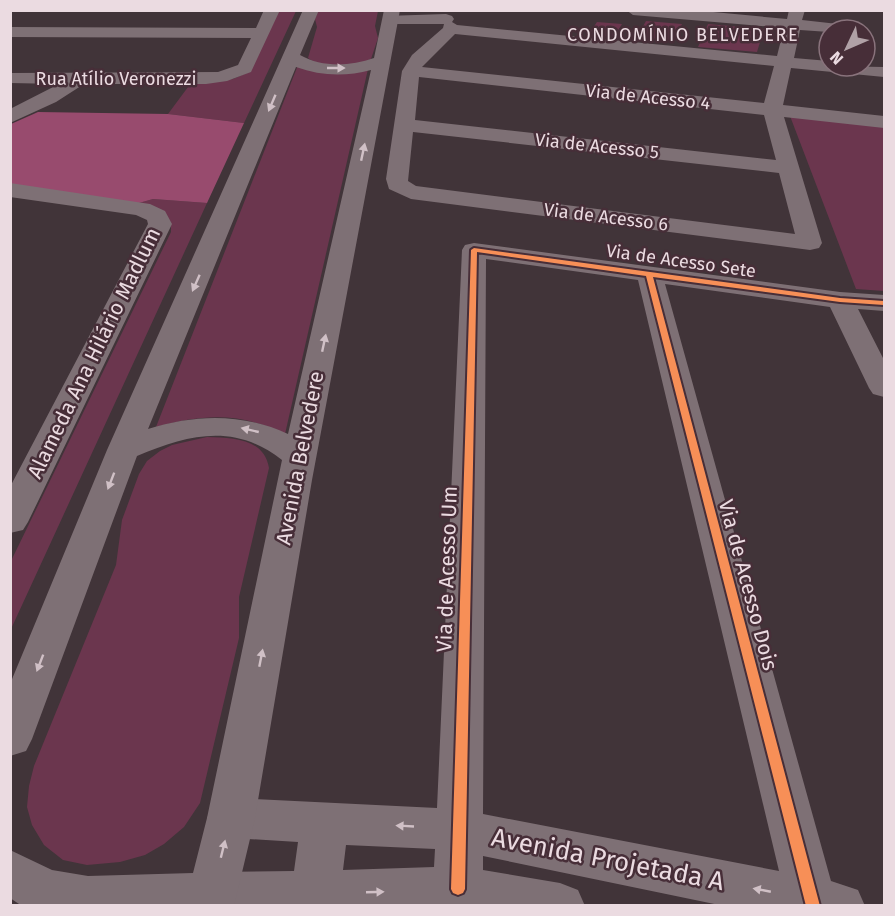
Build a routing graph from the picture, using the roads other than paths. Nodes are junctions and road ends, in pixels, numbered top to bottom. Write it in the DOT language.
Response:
graph roads {
  1 [pos="272,10"];
  2 [pos="311,10"];
  3 [pos="633,10"];
  4 [pos="392,15"];
  5 [pos="495,16"];
  6 [pos="795,17"];
  7 [pos="448,21"];
  8 [pos="817,21"];
  9 [pos="10,32"];
  10 [pos="262,33"];
  11 [pos="292,57"];
  12 [pos="784,62"];
  13 [pos="397,66"];
  14 [pos="885,72"];
  15 [pos="10,78"];
  16 [pos="79,79"];
  17 [pos="772,110"];
  18 [pos="10,117"];
  19 [pos="885,122"];
  20 [pos="406,125"];
  21 [pos="788,168"];
  22 [pos="10,190"];
  23 [pos="474,250"];
  24 [pos="648,273"];
  25 [pos="840,300"];
  26 [pos="885,303"];
  27 [pos="885,388"];
  28 [pos="123,450"];
  29 [pos="300,458"];
  30 [pos="10,522"];
  31 [pos="10,739"];
  32 [pos="231,818"];
  33 [pos="324,824"];
  34 [pos="458,830"];
  35 [pos="10,872"];
  36 [pos="458,889"];
  37 [pos="316,894"];
  38 [pos="210,900"];
  39 [pos="822,904"];
  40 [pos="560,906"];
  1 -- 10 [label="street"];
  2 -- 11 [label="street"];
  3 -- 6 [label="street"];
  4 -- 7 [label="street"];
  4 -- 13 [label="street, Avenida Belvedere"];
  5 -- 7 [label="street"];
  6 -- 8 [label="street"];
  6 -- 12 [label="street"];
  7 -- 12 [label="street"];
  7 -- 13 [label="street"];
  9 -- 10 [label="street"];
  10 -- 16 [label="street, Rua Atílio Veronezzi"];
  11 -- 13 [label="street, one-way"];
  11 -- 28 [label="street, one-way"];
  12 -- 14 [label="street"];
  12 -- 17 [label="street"];
  13 -- 17 [label="street, Via de Acesso 4"];
  13 -- 20 [label="street"];
  29 -- 13 [label="street, Avenida Belvedere, one-way"];
  15 -- 16 [label="street, Rua Atílio Veronezzi"];
  16 -- 18 [label="street"];
  17 -- 19 [label="street, Via de Acesso 4"];
  17 -- 21 [label="street"];
  20 -- 21 [label="street, Via de Acesso 5"];
  20 -- 21 [label="street, Via de Acesso 6"];
  22 -- 30 [label="street, Alameda Ana Hilário Madlum"];
  23 -- 24 [label="street, Via de Acesso Sete"];
  23 -- 34 [label="street, Via de Acesso Um"];
  24 -- 25 [label="street, Via de Acesso Sete"];
  24 -- 39 [label="street, Via de Acesso Dois"];
  25 -- 26 [label="street, Via de Acesso Sete"];
  25 -- 27 [label="street"];
  29 -- 28 [label="street, one-way"];
  28 -- 31 [label="street, one-way"];
  32 -- 29 [label="street, Avenida Belvedere, one-way"];
  32 -- 33 [label="street, Avenida Projetada A"];
  38 -- 32 [label="street, Avenida Belvedere, one-way"];
  34 -- 33 [label="street, Avenida Projetada A, one-way"];
  33 -- 37 [label="street"];
  34 -- 36 [label="street, Via de Acesso Um"];
  39 -- 34 [label="street, Avenida Projetada A, one-way"];
  35 -- 38 [label="street"];
  37 -- 36 [label="street, one-way"];
  36 -- 40 [label="street"];
  37 -- 38 [label="street"];
}
